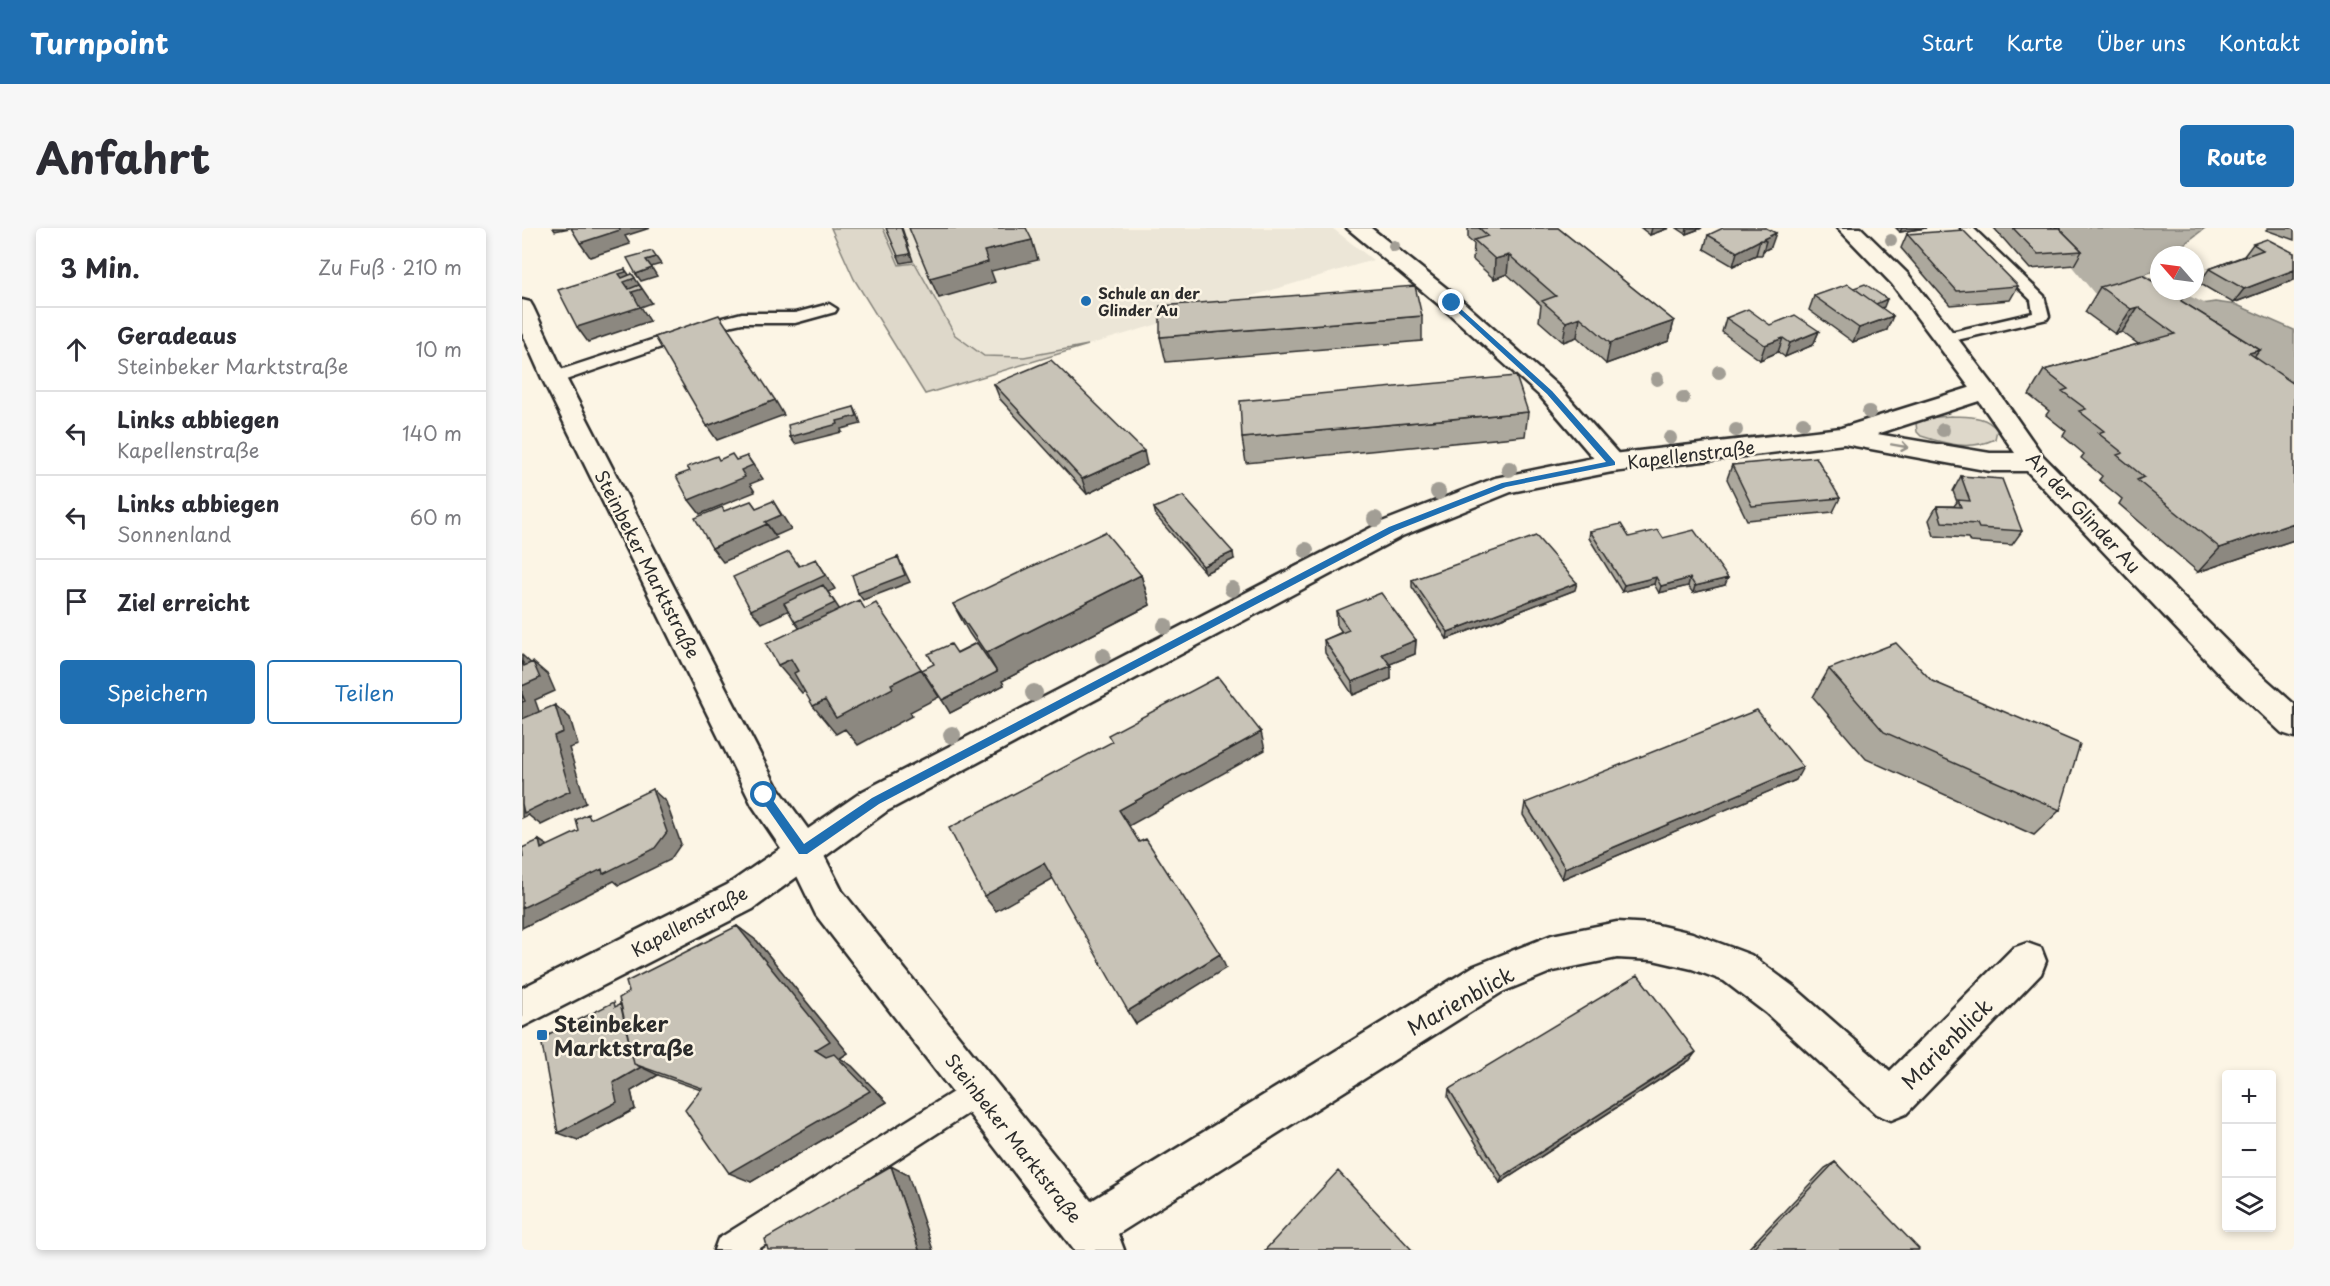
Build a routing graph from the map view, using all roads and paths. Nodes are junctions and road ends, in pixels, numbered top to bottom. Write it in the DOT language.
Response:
graph roads {
  1 [pos="1358,228"];
  2 [pos="1849,228"];
  3 [pos="1967,230"];
  4 [pos="522,307"];
  5 [pos="829,309"];
  6 [pos="1944,338"];
  7 [pos="554,378"];
  8 [pos="1985,392"];
  9 [pos="1843,436"];
  10 [pos="2034,462"];
  11 [pos="1612,463"];
  12 [pos="2294,724"];
  13 [pos="803,851"];
  14 [pos="2027,961"];
  15 [pos="522,1008"];
  16 [pos="977,1091"];
  17 [pos="1094,1240"];
  18 [pos="729,1250"];
  1 -- 11 [label="street"];
  2 -- 6 [label="street, An der Glinder Au"];
  3 -- 6 [label="lane"];
  4 -- 7 [label="street, Steinbeker Marktstraße"];
  5 -- 7 [label="lane"];
  6 -- 8 [label="street, An der Glinder Au"];
  7 -- 13 [label="street, Steinbeker Marktstraße"];
  8 -- 9 [label="street, Kapellenstraße"];
  8 -- 10 [label="street, An der Glinder Au"];
  9 -- 10 [label="street, Kapellenstraße, one-way"];
  9 -- 11 [label="street, Kapellenstraße"];
  10 -- 12 [label="street, An der Glinder Au"];
  11 -- 13 [label="street, Kapellenstraße"];
  13 -- 15 [label="street, Kapellenstraße"];
  13 -- 16 [label="street, Steinbeker Marktstraße"];
  14 -- 17 [label="street, Marienblick"];
  16 -- 17 [label="street, Steinbeker Marktstraße"];
  16 -- 18 [label="lane"];
}
